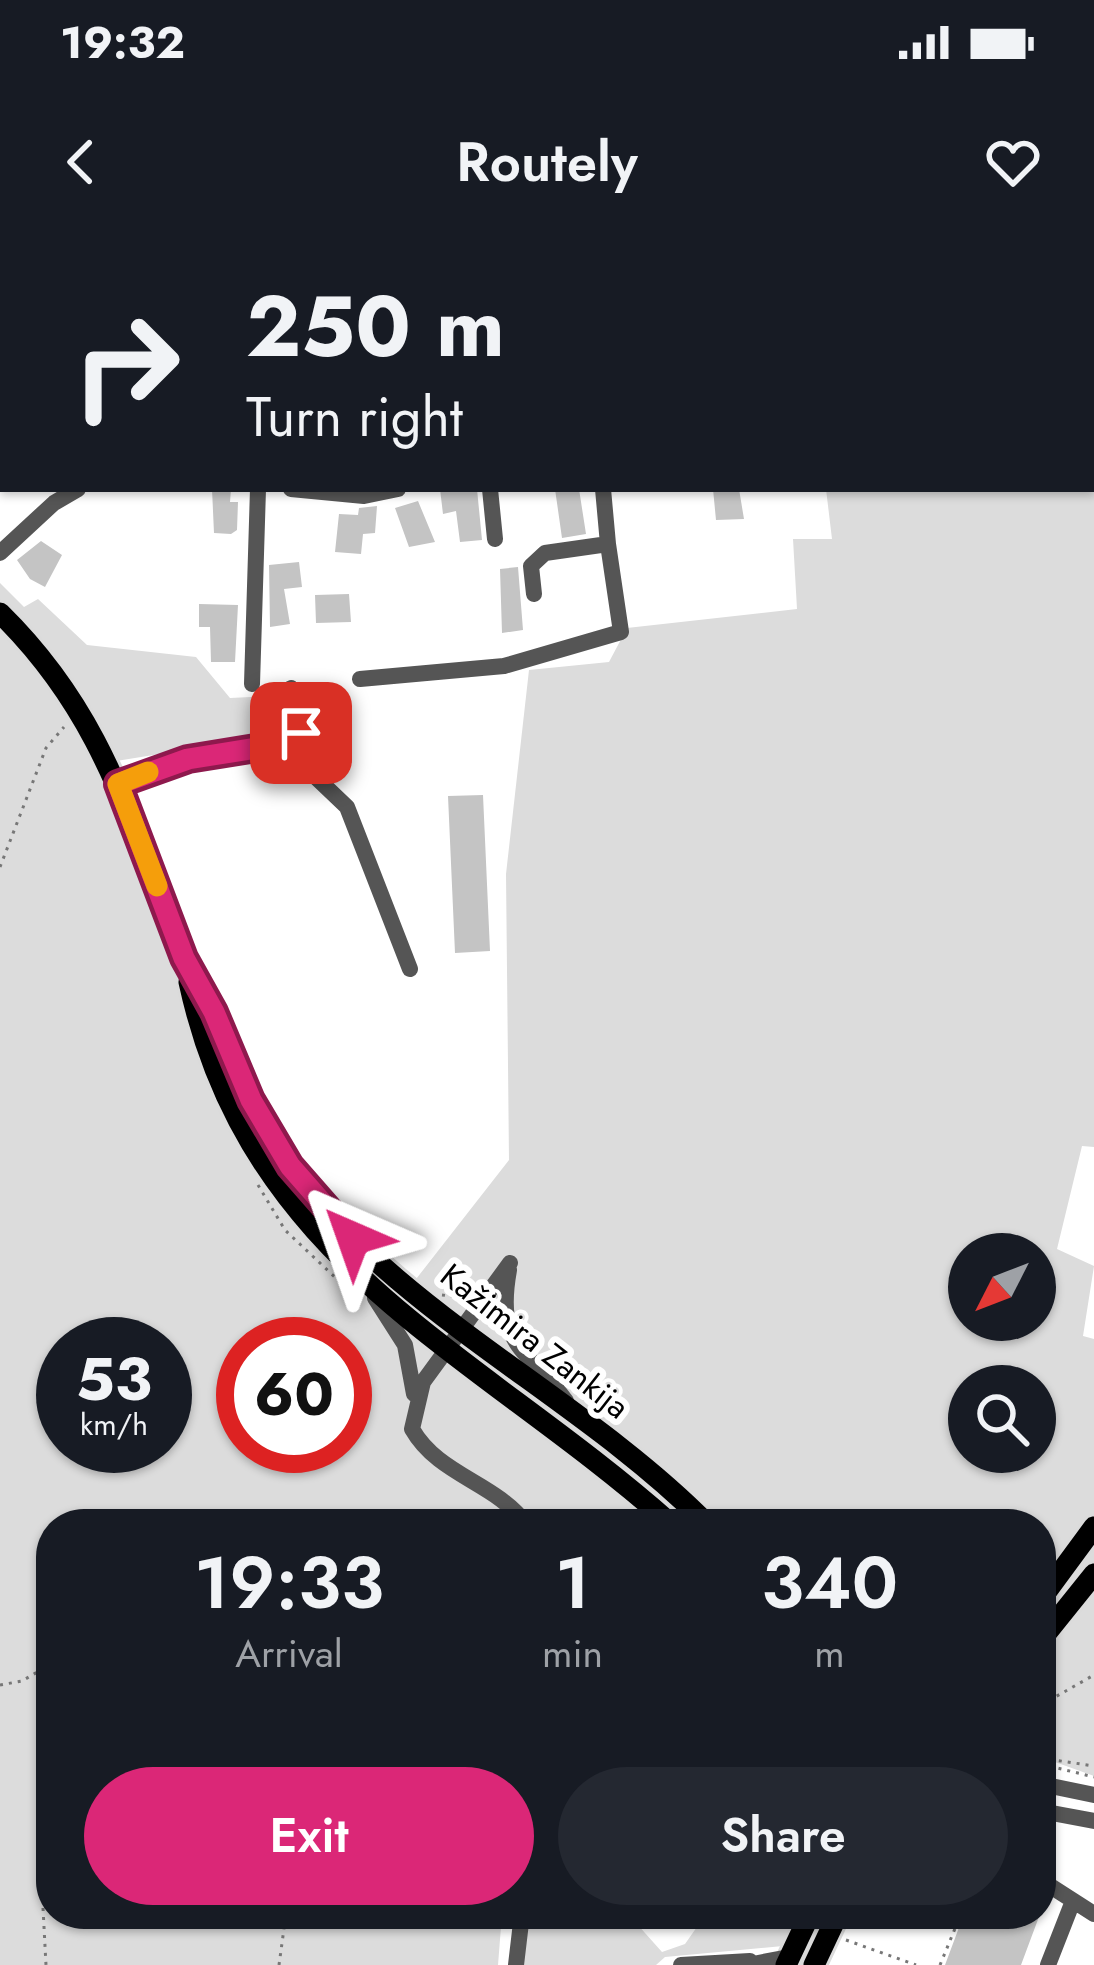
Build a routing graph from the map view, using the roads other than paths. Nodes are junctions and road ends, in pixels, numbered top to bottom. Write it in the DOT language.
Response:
graph roads {
  1 [pos="73,492"];
  2 [pos="258,492"];
  3 [pos="490,492"];
  4 [pos="603,492"];
  5 [pos="494,539"];
  6 [pos="608,544"];
  7 [pos="0,553"];
  8 [pos="534,594"];
  9 [pos="0,613"];
  10 [pos="360,679"];
  11 [pos="252,684"];
  12 [pos="291,688"];
  13 [pos="281,744"];
  14 [pos="118,784"];
  15 [pos="184,958"];
  16 [pos="410,969"];
  17 [pos="369,1286"];
  18 [pos="463,1326"];
  19 [pos="448,1347"];
  20 [pos="415,1401"];
  21 [pos="573,1412"];
  22 [pos="505,1509"];
  23 [pos="652,1509"];
  24 [pos="689,1509"];
  25 [pos="1094,1527"];
  26 [pos="1094,1574"];
  27 [pos="1056,1579"];
  28 [pos="1056,1621"];
  29 [pos="1056,1778"];
  30 [pos="1056,1788"];
  31 [pos="1072,1792"];
  32 [pos="1094,1795"];
  33 [pos="1056,1814"];
  34 [pos="1094,1821"];
  35 [pos="1056,1890"];
  36 [pos="1072,1901"];
  37 [pos="1094,1914"];
  38 [pos="520,1929"];
  39 [pos="803,1929"];
  40 [pos="831,1929"];
  41 [pos="788,1961"];
  42 [pos="749,1963"];
  43 [pos="516,1965"];
  44 [pos="681,1965"];
  45 [pos="814,1965"];
  46 [pos="1048,1965"];
  1 -- 7 [label="street"];
  2 -- 11 [label="street"];
  3 -- 5 [label="street"];
  4 -- 6 [label="street"];
  6 -- 8 [label="street"];
  6 -- 10 [label="street"];
  9 -- 14 [label="main road, Kažimira Zankija"];
  12 -- 13 [label="street"];
  13 -- 14 [label="street"];
  13 -- 16 [label="street"];
  14 -- 15 [label="main road, Kažimira Zankija"];
  15 -- 17 [label="main road, Kažimira Zankija"];
  15 -- 18 [label="main road, Kažimira Zankija"];
  17 -- 19 [label="main road, Kažimira Zankija"];
  17 -- 20 [label="street"];
  18 -- 19 [label="street"];
  18 -- 21 [label="main road, Kažimira Zankija"];
  18 -- 21 [label="street"];
  19 -- 20 [label="street"];
  19 -- 23 [label="main road, Kažimira Zankija"];
  20 -- 22 [label="street"];
  21 -- 24 [label="main road, Kažimira Zankija"];
  25 -- 27 [label="main road"];
  26 -- 28 [label="main road"];
  29 -- 31 [label="street"];
  30 -- 31 [label="street"];
  31 -- 32 [label="street"];
  33 -- 34 [label="street"];
  35 -- 36 [label="street"];
  36 -- 37 [label="street"];
  36 -- 46 [label="street"];
  38 -- 43 [label="street"];
  39 -- 41 [label="main road"];
  40 -- 45 [label="main road"];
  41 -- 42 [label="street"];
  42 -- 44 [label="street"];
}
